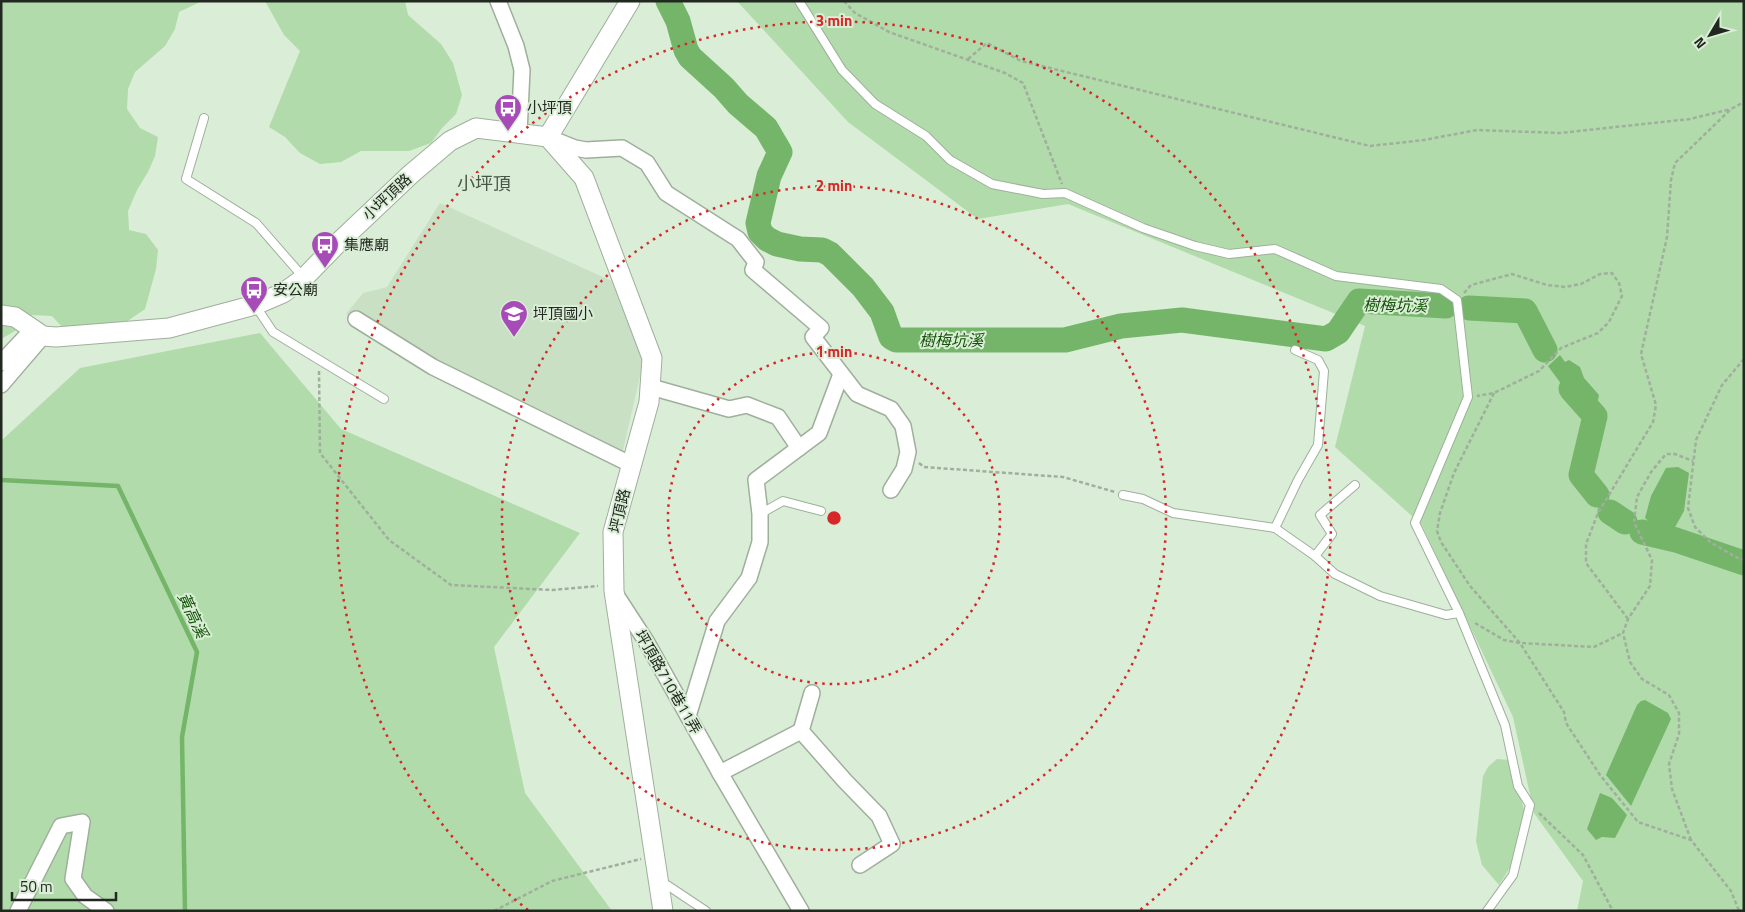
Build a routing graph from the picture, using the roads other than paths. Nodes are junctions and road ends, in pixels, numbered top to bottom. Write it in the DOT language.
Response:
graph roads {
  1 [pos="498,1"];
  2 [pos="630,1"];
  3 [pos="799,1"];
  4 [pos="204,118"];
  5 [pos="520,133"];
  6 [pos="548,138"];
  7 [pos="304,278"];
  8 [pos="255,305"];
  9 [pos="1,315"];
  10 [pos="356,319"];
  11 [pos="38,333"];
  12 [pos="1295,350"];
  13 [pos="1,363"];
  14 [pos="841,374"];
  15 [pos="1,385"];
  16 [pos="651,387"];
  17 [pos="384,399"];
  18 [pos="799,448"];
  19 [pos="632,465"];
  20 [pos="1355,485"];
  21 [pos="891,490"];
  22 [pos="1123,495"];
  23 [pos="821,511"];
  24 [pos="760,514"];
  25 [pos="1275,528"];
  26 [pos="1315,556"];
  27 [pos="614,588"];
  28 [pos="1458,613"];
  29 [pos="621,637"];
  30 [pos="646,641"];
  31 [pos="812,694"];
  32 [pos="688,716"];
  33 [pos="801,731"];
  34 [pos="720,773"];
  35 [pos="860,865"];
  36 [pos="658,879"];
  37 [pos="18,911"];
  38 [pos="106,911"];
  39 [pos="663,911"];
  40 [pos="706,911"];
  41 [pos="801,911"];
  42 [pos="1487,911"];
  1 -- 5 [label="street"];
  2 -- 6 [label="street"];
  3 -- 28 [label="lane"];
  4 -- 7 [label="lane"];
  5 -- 6 [label="street, 小坪頂路"];
  5 -- 7 [label="street, 小坪頂路"];
  6 -- 14 [label="street"];
  6 -- 16 [label="street, 坪頂路"];
  7 -- 8 [label="street, 小坪頂路"];
  8 -- 11 [label="street, 小坪頂路"];
  8 -- 17 [label="lane"];
  9 -- 11 [label="street"];
  10 -- 19 [label="street"];
  11 -- 13 [label="street"];
  11 -- 15 [label="street"];
  12 -- 25 [label="lane"];
  14 -- 18 [label="street"];
  14 -- 21 [label="street"];
  16 -- 18 [label="street"];
  16 -- 19 [label="street, 坪頂路"];
  18 -- 24 [label="street"];
  19 -- 27 [label="street, 坪頂路"];
  20 -- 26 [label="lane"];
  22 -- 25 [label="lane"];
  23 -- 24 [label="lane"];
  24 -- 32 [label="street"];
  25 -- 26 [label="lane"];
  26 -- 28 [label="lane"];
  27 -- 29 [label="street, 坪頂路"];
  27 -- 30 [label="street, 坪頂路710巷11弄"];
  28 -- 42 [label="lane"];
  29 -- 30 [label="street"];
  29 -- 36 [label="street, 坪頂路"];
  30 -- 32 [label="street, 坪頂路710巷11弄"];
  31 -- 33 [label="street"];
  32 -- 34 [label="street, 坪頂路710巷11弄"];
  33 -- 34 [label="street"];
  33 -- 35 [label="street"];
  34 -- 41 [label="street, 坪頂路710巷11弄"];
  36 -- 39 [label="street, 坪頂路"];
  36 -- 40 [label="lane"];
  37 -- 38 [label="street"];
}
